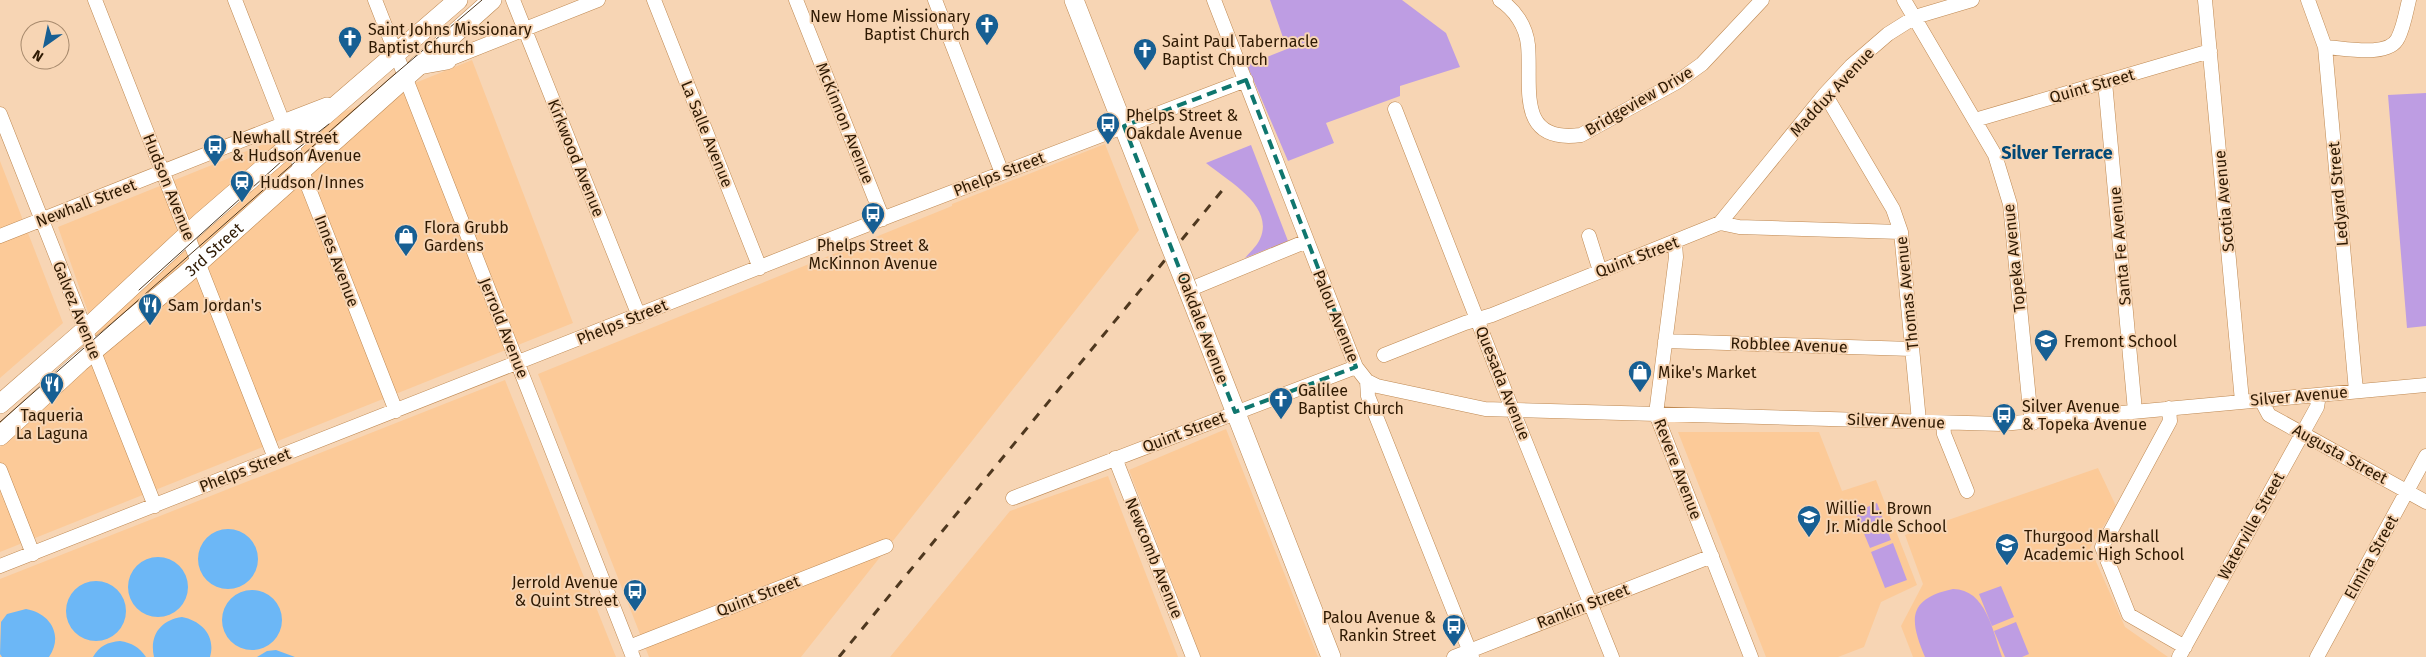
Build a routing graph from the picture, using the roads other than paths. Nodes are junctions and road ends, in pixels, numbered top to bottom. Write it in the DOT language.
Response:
graph roads {
  1 [pos="95,0"];
  2 [pos="234,0"];
  3 [pos="375,0"];
  4 [pos="458,0"];
  5 [pos="492,0"];
  6 [pos="513,0"];
  7 [pos="598,0"];
  8 [pos="654,0"];
  9 [pos="796,0"];
  10 [pos="935,0"];
  11 [pos="1074,0"];
  12 [pos="1214,0"];
  13 [pos="1500,0"];
  14 [pos="1762,0"];
  15 [pos="1904,0"];
  16 [pos="1972,0"];
  17 [pos="2205,0"];
  18 [pos="2308,0"];
  19 [pos="2409,0"];
  20 [pos="1915,17"];
  21 [pos="525,30"];
  22 [pos="2325,47"];
  23 [pos="2210,51"];
  24 [pos="396,54"];
  25 [pos="446,60"];
  26 [pos="419,65"];
  27 [pos="405,78"];
  28 [pos="1246,80"];
  29 [pos="2105,82"];
  30 [pos="1825,94"];
  31 [pos="342,101"];
  32 [pos="1395,109"];
  33 [pos="0,114"];
  34 [pos="1975,120"];
  35 [pos="283,124"];
  36 [pos="1124,126"];
  37 [pos="291,144"];
  38 [pos="301,169"];
  39 [pos="163,173"];
  40 [pos="1002,173"];
  41 [pos="883,219"];
  42 [pos="42,220"];
  43 [pos="1720,223"];
  44 [pos="1902,232"];
  45 [pos="187,235"];
  46 [pos="0,236"];
  47 [pos="1588,236"];
  48 [pos="1307,241"];
  49 [pos="1675,243"];
  50 [pos="198,262"];
  51 [pos="760,268"];
  52 [pos="1600,272"];
  53 [pos="1188,290"];
  54 [pos="639,316"];
  55 [pos="1477,319"];
  56 [pos="85,330"];
  57 [pos="1665,341"];
  58 [pos="1912,349"];
  59 [pos="94,352"];
  60 [pos="1384,355"];
  61 [pos="518,363"];
  62 [pos="1356,367"];
  63 [pos="1368,381"];
  64 [pos="2426,384"];
  65 [pos="2356,391"];
  66 [pos="2319,395"];
  67 [pos="2261,400"];
  68 [pos="2242,402"];
  69 [pos="0,404"];
  70 [pos="2169,408"];
  71 [pos="1512,410"];
  72 [pos="396,411"];
  73 [pos="2135,411"];
  74 [pos="1235,412"];
  75 [pos="1656,414"];
  76 [pos="1918,421"];
  77 [pos="2033,422"];
  78 [pos="1943,423"];
  79 [pos="2302,433"];
  80 [pos="0,436"];
  81 [pos="2426,456"];
  82 [pos="276,458"];
  83 [pos="1115,458"];
  84 [pos="0,470"];
  85 [pos="2407,491"];
  86 [pos="1967,492"];
  87 [pos="1013,498"];
  88 [pos="2426,502"];
  89 [pos="154,506"];
  90 [pos="886,546"];
  91 [pos="33,554"];
  92 [pos="1712,556"];
  93 [pos="0,566"];
  94 [pos="1591,603"];
  95 [pos="631,652"];
  96 [pos="2182,652"];
  97 [pos="1471,654"];
  98 [pos="1193,657"];
  99 [pos="1331,657"];
  100 [pos="1454,657"];
  101 [pos="1612,657"];
  102 [pos="1751,657"];
  103 [pos="2317,657"];
  1 -- 39 [label="street, Hudson Avenue"];
  2 -- 35 [label="street, Innes Avenue"];
  3 -- 24 [label="street, Jerrold Avenue"];
  4 -- 24 [label="main road, 3rd Street"];
  5 -- 26 [label="main road, 3rd Street"];
  6 -- 21 [label="street, Kirkwood Avenue"];
  7 -- 21 [label="street"];
  8 -- 51 [label="street, La Salle Avenue"];
  9 -- 41 [label="street, McKinnon Avenue"];
  10 -- 40 [label="street"];
  11 -- 36 [label="main road, Oakdale Avenue"];
  12 -- 28 [label="street, Palou Avenue"];
  13 -- 14 [label="street, Bridgeview Drive"];
  15 -- 20 [label="street, Topeka Avenue"];
  16 -- 20 [label="street, Maddux Avenue"];
  17 -- 23 [label="street, Scotia Avenue"];
  18 -- 22 [label="street, Ledyard Street"];
  19 -- 22 [label="street"];
  20 -- 30 [label="street, Maddux Avenue"];
  20 -- 34 [label="street, Topeka Avenue"];
  21 -- 25 [label="street"];
  21 -- 54 [label="street, Kirkwood Avenue"];
  22 -- 65 [label="street, Ledyard Street"];
  23 -- 29 [label="street, Quint Street"];
  23 -- 68 [label="street, Scotia Avenue"];
  24 -- 27 [label="street, Jerrold Avenue"];
  24 -- 31 [label="main road, 3rd Street"];
  25 -- 26 [label="main road"];
  26 -- 27 [label="main road, 3rd Street"];
  27 -- 38 [label="main road, 3rd Street"];
  27 -- 61 [label="street, Jerrold Avenue"];
  28 -- 36 [label="street, Phelps Street"];
  28 -- 48 [label="street, Palou Avenue"];
  29 -- 34 [label="street, Quint Street"];
  29 -- 73 [label="street, Santa Fe Avenue"];
  30 -- 43 [label="street, Maddux Avenue"];
  30 -- 44 [label="street, Thomas Avenue"];
  31 -- 35 [label="main road"];
  31 -- 37 [label="main road, 3rd Street"];
  32 -- 55 [label="street, Quesada Avenue"];
  33 -- 42 [label="street, Galvez Avenue"];
  34 -- 77 [label="street, Topeka Avenue"];
  35 -- 37 [label="street, Innes Avenue"];
  35 -- 39 [label="street, Newhall Street"];
  36 -- 40 [label="street, Phelps Street"];
  36 -- 53 [label="main road, Oakdale Avenue, bridge"];
  37 -- 38 [label="street, Innes Avenue"];
  37 -- 45 [label="main road, 3rd Street"];
  38 -- 50 [label="main road, 3rd Street"];
  38 -- 72 [label="street, Innes Avenue"];
  39 -- 42 [label="street, Newhall Street"];
  39 -- 45 [label="street, Hudson Avenue"];
  40 -- 41 [label="street, Phelps Street"];
  41 -- 51 [label="street, Phelps Street"];
  42 -- 46 [label="street, Newhall Street"];
  42 -- 56 [label="street, Galvez Avenue"];
  43 -- 44 [label="street"];
  43 -- 49 [label="street, Quint Street"];
  44 -- 58 [label="street, Thomas Avenue"];
  45 -- 50 [label="street, Hudson Avenue"];
  45 -- 56 [label="main road, 3rd Street"];
  47 -- 52 [label="street"];
  48 -- 53 [label="street"];
  48 -- 62 [label="street, Palou Avenue"];
  49 -- 52 [label="street, Quint Street"];
  49 -- 57 [label="street, Revere Avenue"];
  50 -- 59 [label="main road, 3rd Street"];
  50 -- 82 [label="street, Hudson Avenue"];
  51 -- 54 [label="street, Phelps Street"];
  52 -- 55 [label="street, Quint Street"];
  53 -- 74 [label="main road, Oakdale Avenue"];
  54 -- 61 [label="street, Phelps Street"];
  55 -- 60 [label="street, Quint Street"];
  55 -- 71 [label="street, Quesada Avenue"];
  56 -- 59 [label="street, Galvez Avenue"];
  56 -- 69 [label="main road, 3rd Street"];
  57 -- 58 [label="street, Robblee Avenue"];
  57 -- 75 [label="street, Revere Avenue"];
  58 -- 76 [label="street, Thomas Avenue"];
  59 -- 80 [label="main road, 3rd Street"];
  59 -- 89 [label="street, Galvez Avenue"];
  61 -- 72 [label="street, Phelps Street"];
  61 -- 95 [label="street, Jerrold Avenue"];
  62 -- 63 [label="street, Palou Avenue"];
  62 -- 74 [label="street, Quint Street"];
  63 -- 71 [label="street, Silver Avenue"];
  63 -- 97 [label="street, Palou Avenue"];
  64 -- 65 [label="street, Silver Avenue"];
  65 -- 66 [label="street, Silver Avenue"];
  66 -- 67 [label="street, Silver Avenue"];
  66 -- 79 [label="street, Waterville Street"];
  67 -- 68 [label="street, Silver Avenue"];
  67 -- 79 [label="street, Augusta Street"];
  68 -- 70 [label="street, Silver Avenue"];
  70 -- 73 [label="street, Silver Avenue"];
  70 -- 96 [label="street"];
  71 -- 75 [label="street, Silver Avenue"];
  71 -- 94 [label="street, Quesada Avenue"];
  72 -- 82 [label="street, Phelps Street"];
  73 -- 77 [label="street, Silver Avenue"];
  74 -- 83 [label="street, Quint Street"];
  74 -- 99 [label="main road, Oakdale Avenue"];
  75 -- 76 [label="street, Silver Avenue"];
  75 -- 92 [label="street, Revere Avenue"];
  76 -- 78 [label="street, Silver Avenue"];
  77 -- 78 [label="street, Silver Avenue"];
  78 -- 86 [label="street"];
  79 -- 85 [label="street, Augusta Street"];
  79 -- 96 [label="street, Waterville Street"];
  81 -- 85 [label="street, Elmira Street"];
  82 -- 89 [label="street, Phelps Street"];
  83 -- 87 [label="street, Quint Street"];
  83 -- 98 [label="street, Newcomb Avenue"];
  84 -- 91 [label="street"];
  85 -- 88 [label="street, Augusta Street"];
  85 -- 103 [label="street, Elmira Street"];
  89 -- 91 [label="street, Phelps Street"];
  90 -- 95 [label="street, Quint Street"];
  91 -- 93 [label="street, Phelps Street"];
  92 -- 94 [label="street, Rankin Street"];
  92 -- 102 [label="street, Revere Avenue"];
  94 -- 97 [label="street, Rankin Street"];
  94 -- 101 [label="street, Quesada Avenue"];
  97 -- 100 [label="street, Rankin Street"];
}
